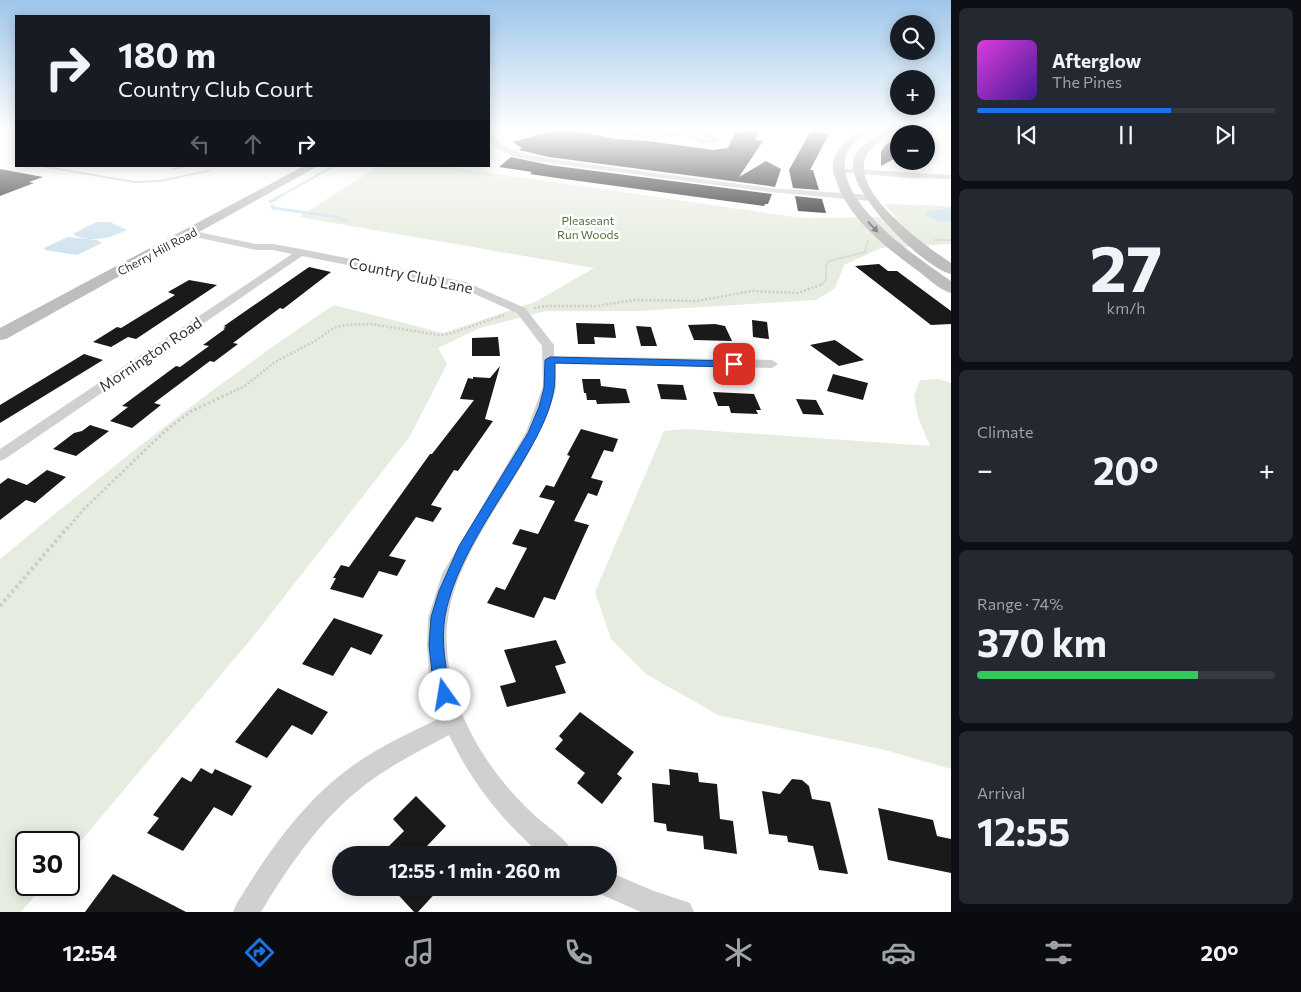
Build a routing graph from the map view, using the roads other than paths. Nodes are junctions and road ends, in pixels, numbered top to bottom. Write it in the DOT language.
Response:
graph roads {
  1 [pos="859,172"];
  2 [pos="77,173"];
  3 [pos="201,173"];
  4 [pos="301,173"];
  5 [pos="637,173"];
  6 [pos="839,173"];
  7 [pos="866,173"];
  8 [pos="951,177"];
  9 [pos="848,197"];
  10 [pos="871,198"];
  11 [pos="194,230"];
  12 [pos="301,252"];
  13 [pos="951,270"];
  14 [pos="945,279"];
  15 [pos="951,288"];
  16 [pos="0,335"];
  17 [pos="550,360"];
  18 [pos="772,364"];
  19 [pos="0,456"];
  20 [pos="454,722"];
  21 [pos="552,846"];
  22 [pos="617,888"];
  23 [pos="246,912"];
  24 [pos="681,912"];
  1 -- 10 [label="street"];
  2 -- 3 [label="lane"];
  4 -- 11 [label="street, Cherry Hill Road"];
  5 -- 9 [label="street"];
  6 -- 9 [label="street"];
  7 -- 8 [label="street"];
  9 -- 10 [label="street"];
  9 -- 14 [label="street, one-way"];
  10 -- 13 [label="street"];
  11 -- 12 [label="street, Country Club Lane"];
  11 -- 16 [label="street, Cherry Hill Road"];
  12 -- 17 [label="street, Country Club Lane"];
  12 -- 19 [label="street, Mornington Road"];
  14 -- 15 [label="street"];
  17 -- 18 [label="street"];
  17 -- 20 [label="street, Country Club Lane"];
  20 -- 21 [label="street, Country Club Lane"];
  20 -- 23 [label="street"];
  22 -- 24 [label="street"];
}
